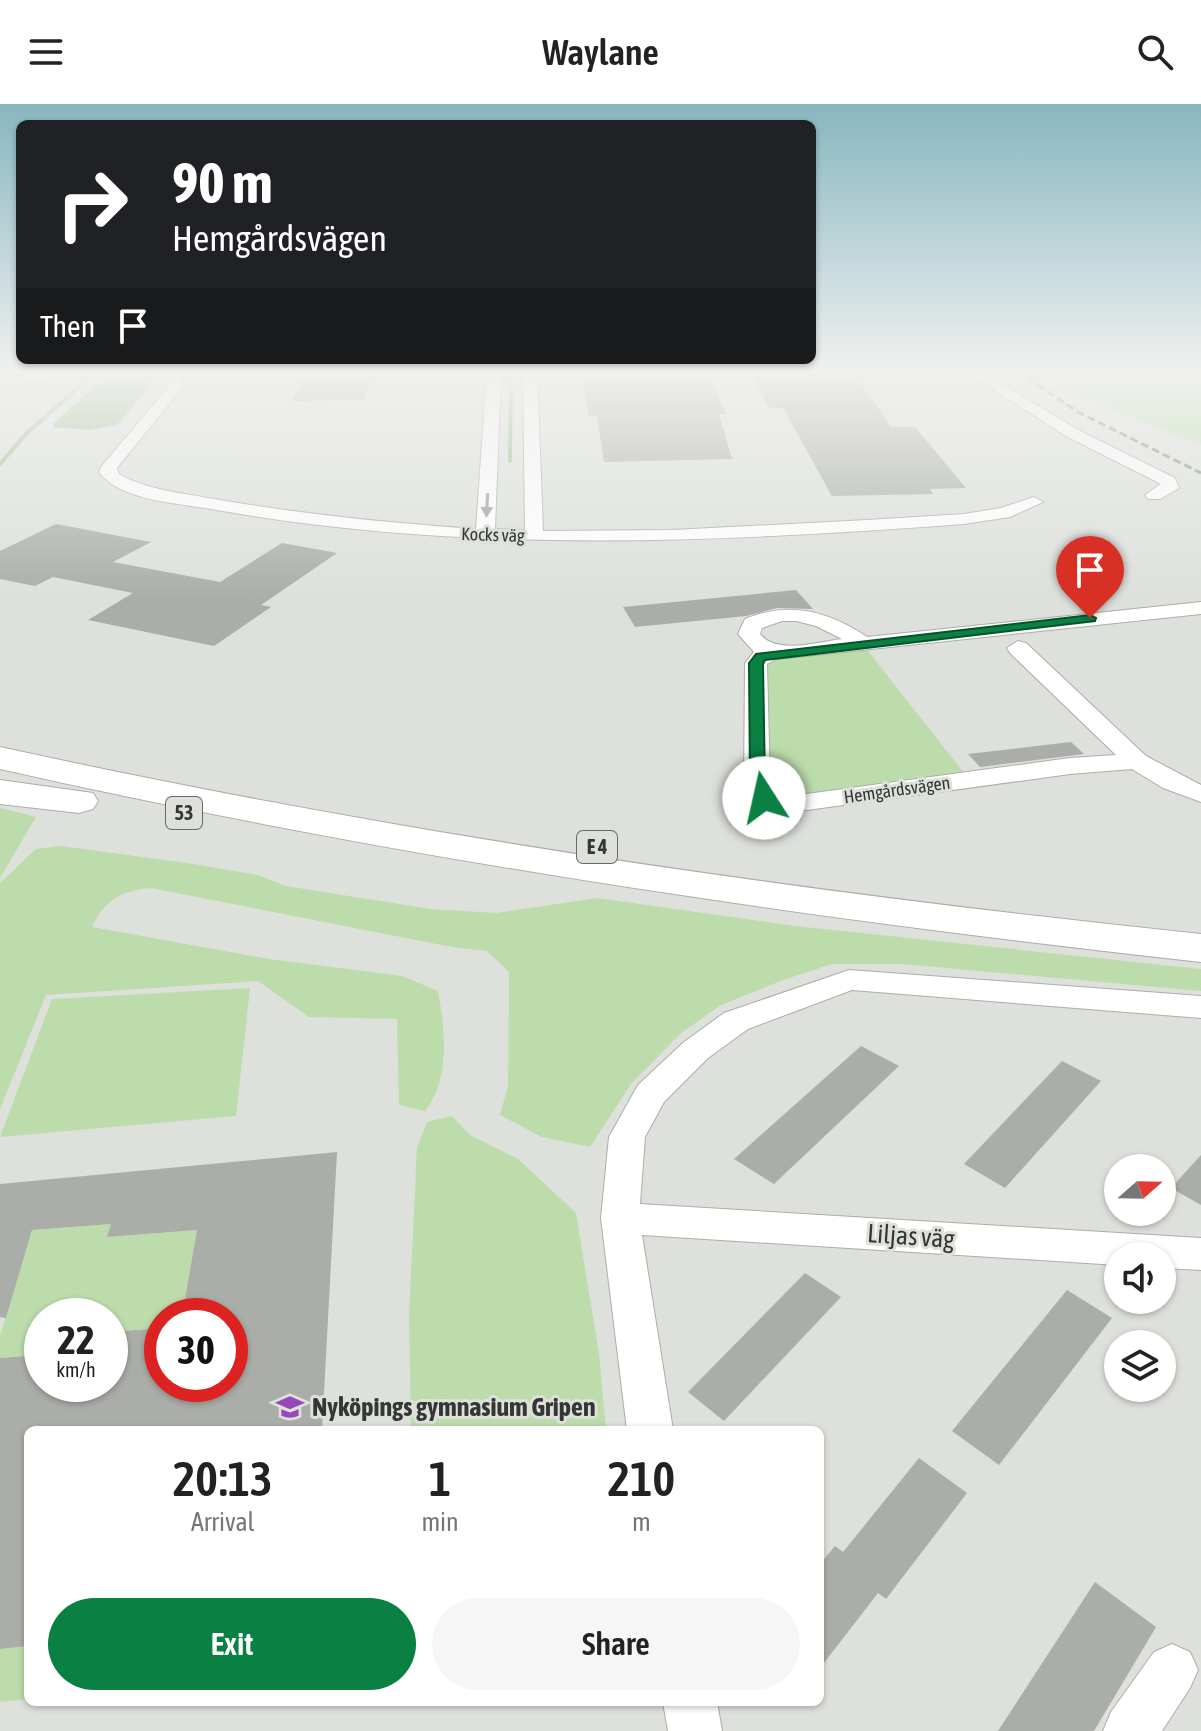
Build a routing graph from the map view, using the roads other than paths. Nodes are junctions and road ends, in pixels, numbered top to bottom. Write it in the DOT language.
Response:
graph roads {
  1 [pos="126,447"];
  2 [pos="490,447"];
  3 [pos="532,447"];
  4 [pos="1102,447"];
  5 [pos="1154,495"];
  6 [pos="1034,502"];
  7 [pos="485,535"];
  8 [pos="534,536"];
  9 [pos="1201,608"];
  10 [pos="862,643"];
  11 [pos="1018,648"];
  12 [pos="774,653"];
  13 [pos="0,733"];
  14 [pos="0,758"];
  15 [pos="1137,761"];
  16 [pos="0,792"];
  17 [pos="1201,794"];
  18 [pos="367,834"];
  19 [pos="1201,918"];
  20 [pos="1201,948"];
  21 [pos="1201,1007"];
  22 [pos="620,1218"];
  23 [pos="1201,1254"];
  24 [pos="649,1426"];
  25 [pos="1172,1670"];
  26 [pos="691,1706"];
  27 [pos="695,1731"];
  28 [pos="1130,1731"];
  1 -- 7 [label="street, Kocks väg"];
  2 -- 7 [label="street, one-way"];
  3 -- 8 [label="street"];
  4 -- 5 [label="street"];
  6 -- 8 [label="street, Kocks väg"];
  7 -- 8 [label="street, Kocks väg"];
  9 -- 10 [label="street"];
  10 -- 12 [label="street"];
  10 -- 12 [label="street"];
  11 -- 15 [label="street"];
  12 -- 15 [label="street, Hemgårdsvägen"];
  13 -- 19 [label="highway, E 4"];
  14 -- 18 [label="highway, E 4"];
  15 -- 17 [label="street"];
  16 -- 18 [label="highway, 53"];
  18 -- 20 [label="highway, E 4"];
  21 -- 22 [label="street"];
  22 -- 23 [label="street, Liljas väg"];
  22 -- 24 [label="street"];
  25 -- 28 [label="street"];
  26 -- 27 [label="street"];
}
